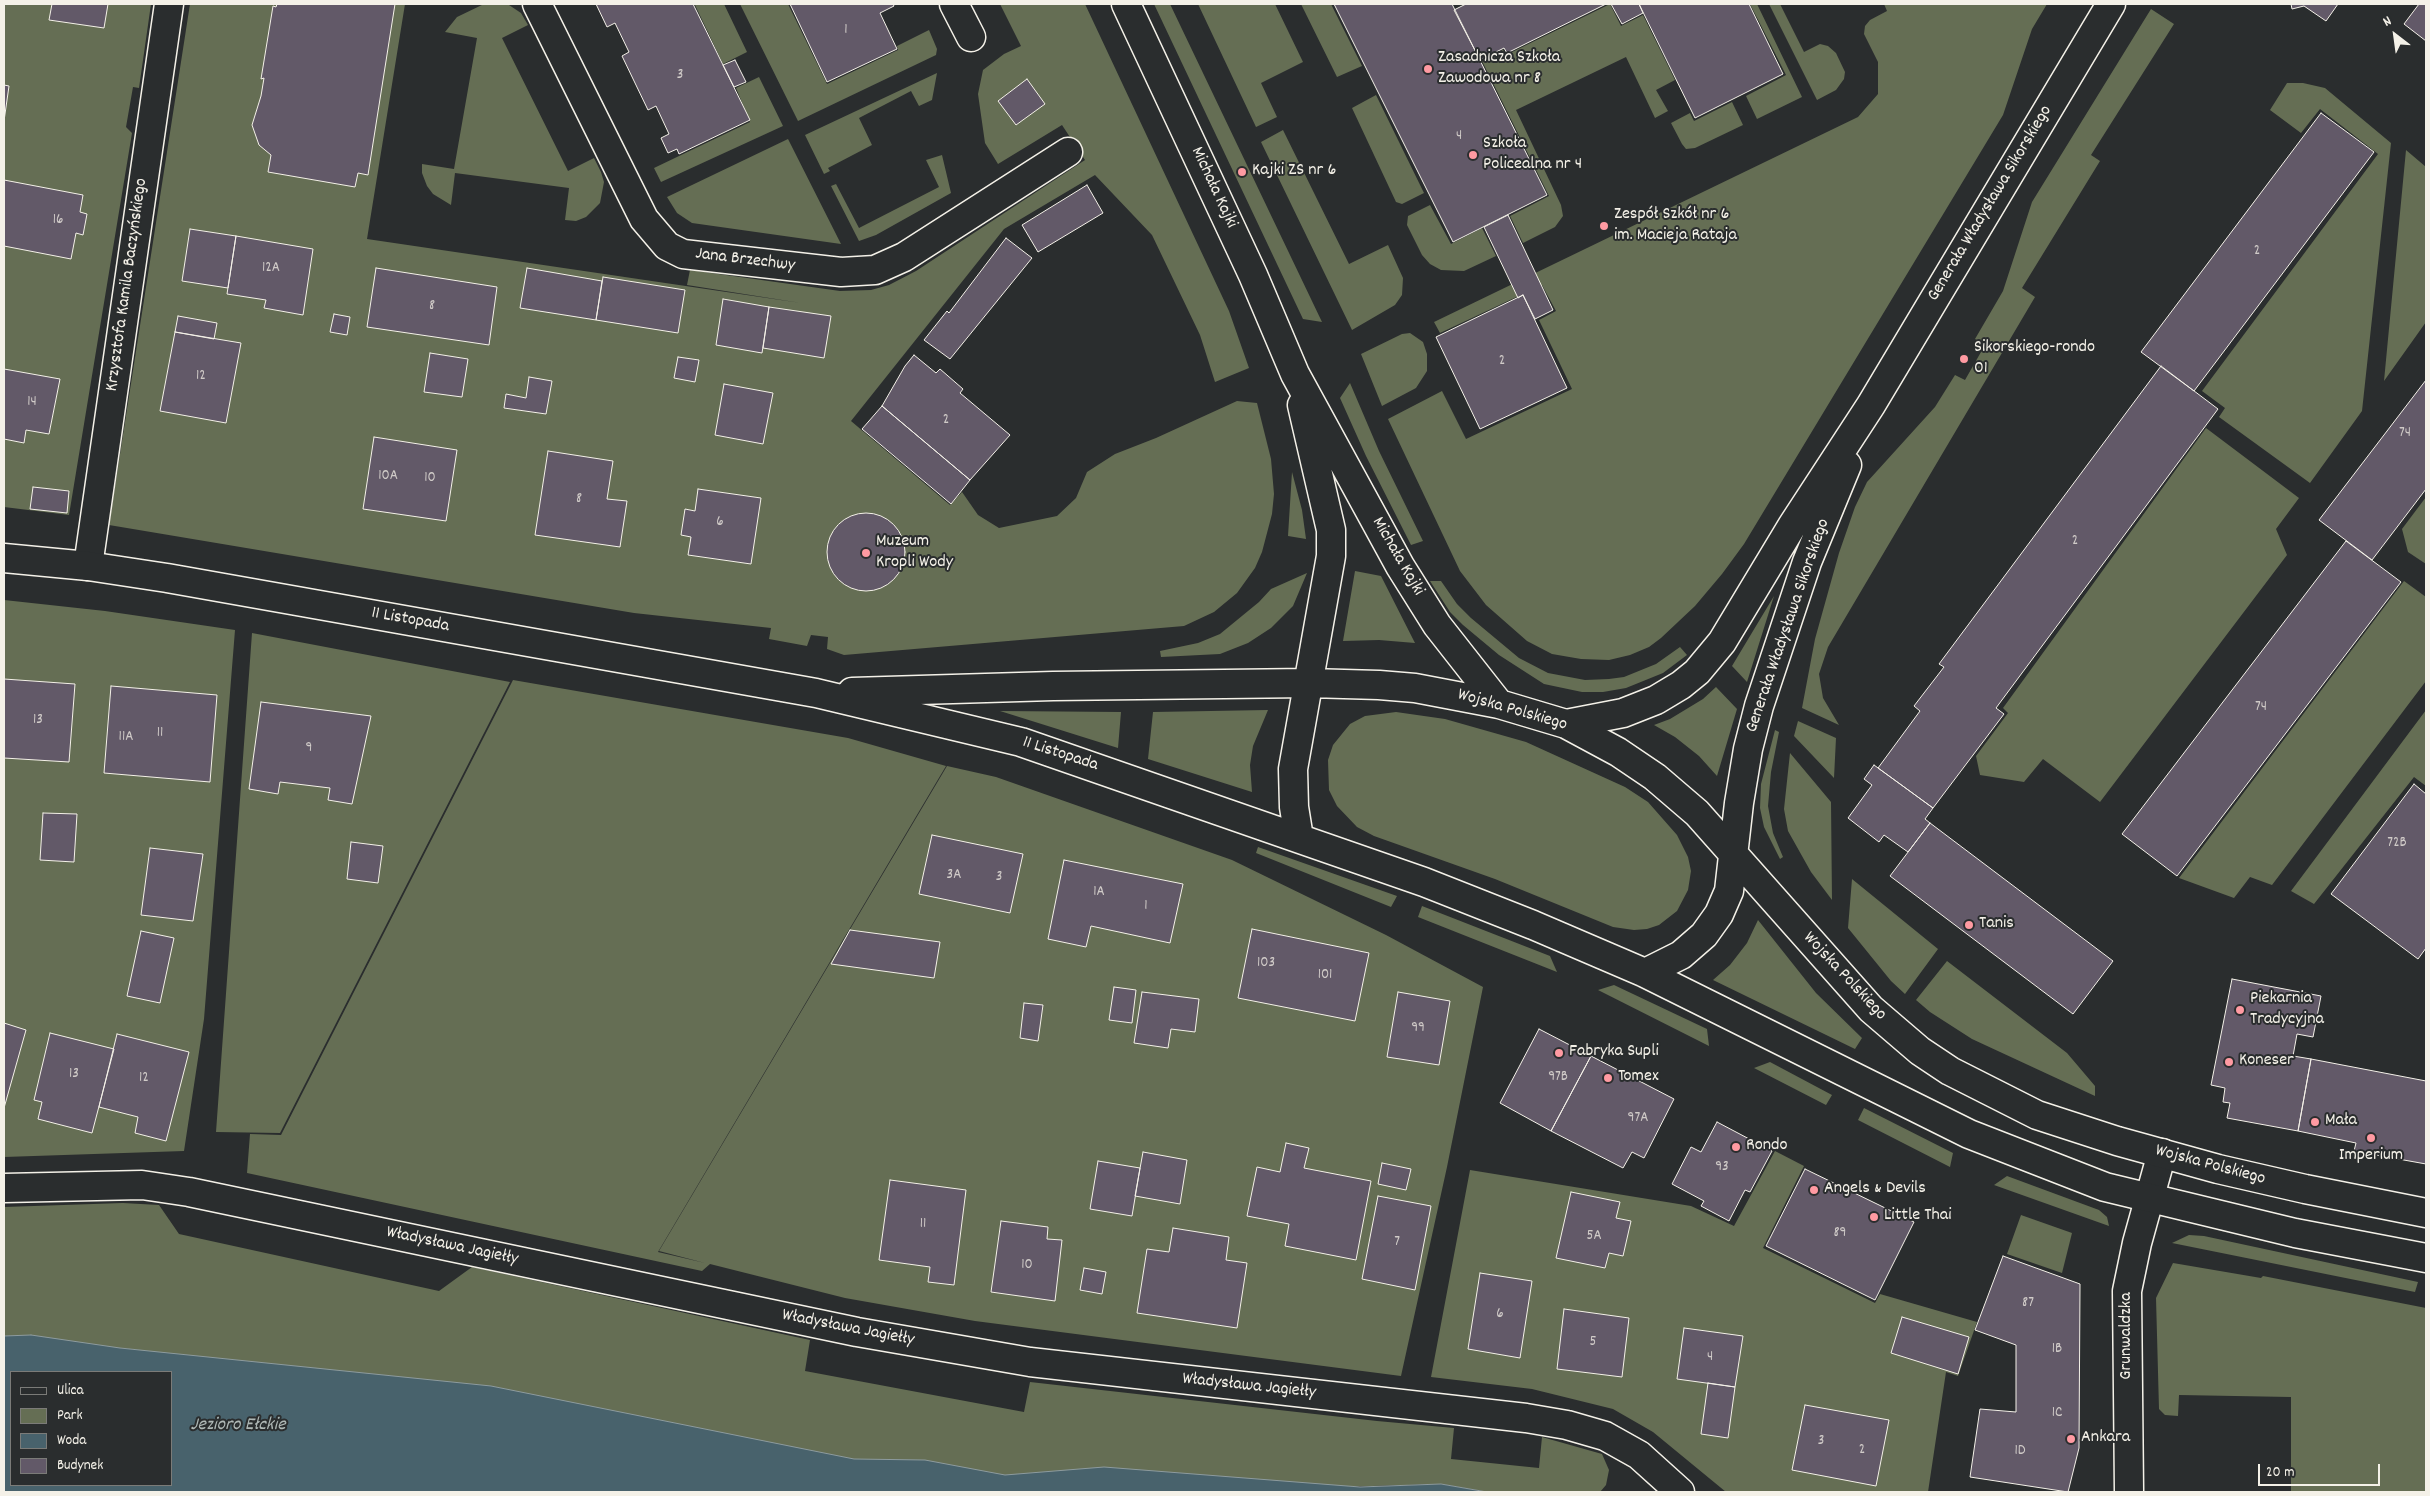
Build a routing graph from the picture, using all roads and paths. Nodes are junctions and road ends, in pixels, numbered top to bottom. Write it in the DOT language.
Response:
graph roads {
  1 [pos="169,4"];
  2 [pos="537,4"];
  3 [pos="954,4"];
  4 [pos="1126,4"];
  5 [pos="2111,4"];
  6 [pos="971,37"];
  7 [pos="1068,152"];
  8 [pos="1295,374"];
  9 [pos="1871,405"];
  10 [pos="4,558"];
  11 [pos="88,566"];
  12 [pos="1308,683"];
  13 [pos="816,693"];
  14 [pos="1499,704"];
  15 [pos="1566,724"];
  16 [pos="1299,838"];
  17 [pos="1735,854"];
  18 [pos="1645,973"];
  19 [pos="2162,1154"];
  20 [pos="4,1188"];
  21 [pos="2149,1199"];
  22 [pos="2426,1213"];
  23 [pos="2426,1258"];
  24 [pos="1680,1492"];
  25 [pos="2129,1492"];
  1 -- 11 [label="street, Krzysztofa Kamila Baczyńskiego"];
  2 -- 7 [label="street, Jana Brzechwy"];
  3 -- 6 [label="street"];
  4 -- 8 [label="street, Michała Kajki"];
  5 -- 9 [label="street, Generała Władysława Sikorskiego"];
  8 -- 12 [label="street, Michała Kajki"];
  8 -- 14 [label="street, Michała Kajki"];
  9 -- 15 [label="street, Generała Władysława Sikorskiego"];
  9 -- 17 [label="street, Generała Władysława Sikorskiego"];
  10 -- 11 [label="street, 11 Listopada"];
  11 -- 13 [label="street, 11 Listopada"];
  12 -- 13 [label="street, 11 Listopada"];
  12 -- 14 [label="street, Wojska Polskiego"];
  12 -- 16 [label="street, Michała Kajki"];
  13 -- 16 [label="street, 11 Listopada"];
  14 -- 15 [label="street, Wojska Polskiego"];
  15 -- 17 [label="street, Wojska Polskiego"];
  16 -- 18 [label="street"];
  17 -- 18 [label="street, Generała Władysława Sikorskiego"];
  17 -- 19 [label="street, Wojska Polskiego"];
  18 -- 21 [label="street"];
  19 -- 21 [label="street, Grunwaldzka"];
  19 -- 22 [label="street, Wojska Polskiego"];
  20 -- 24 [label="street, Władysława Jagiełły"];
  21 -- 23 [label="street"];
  21 -- 25 [label="street, Grunwaldzka"];
}
